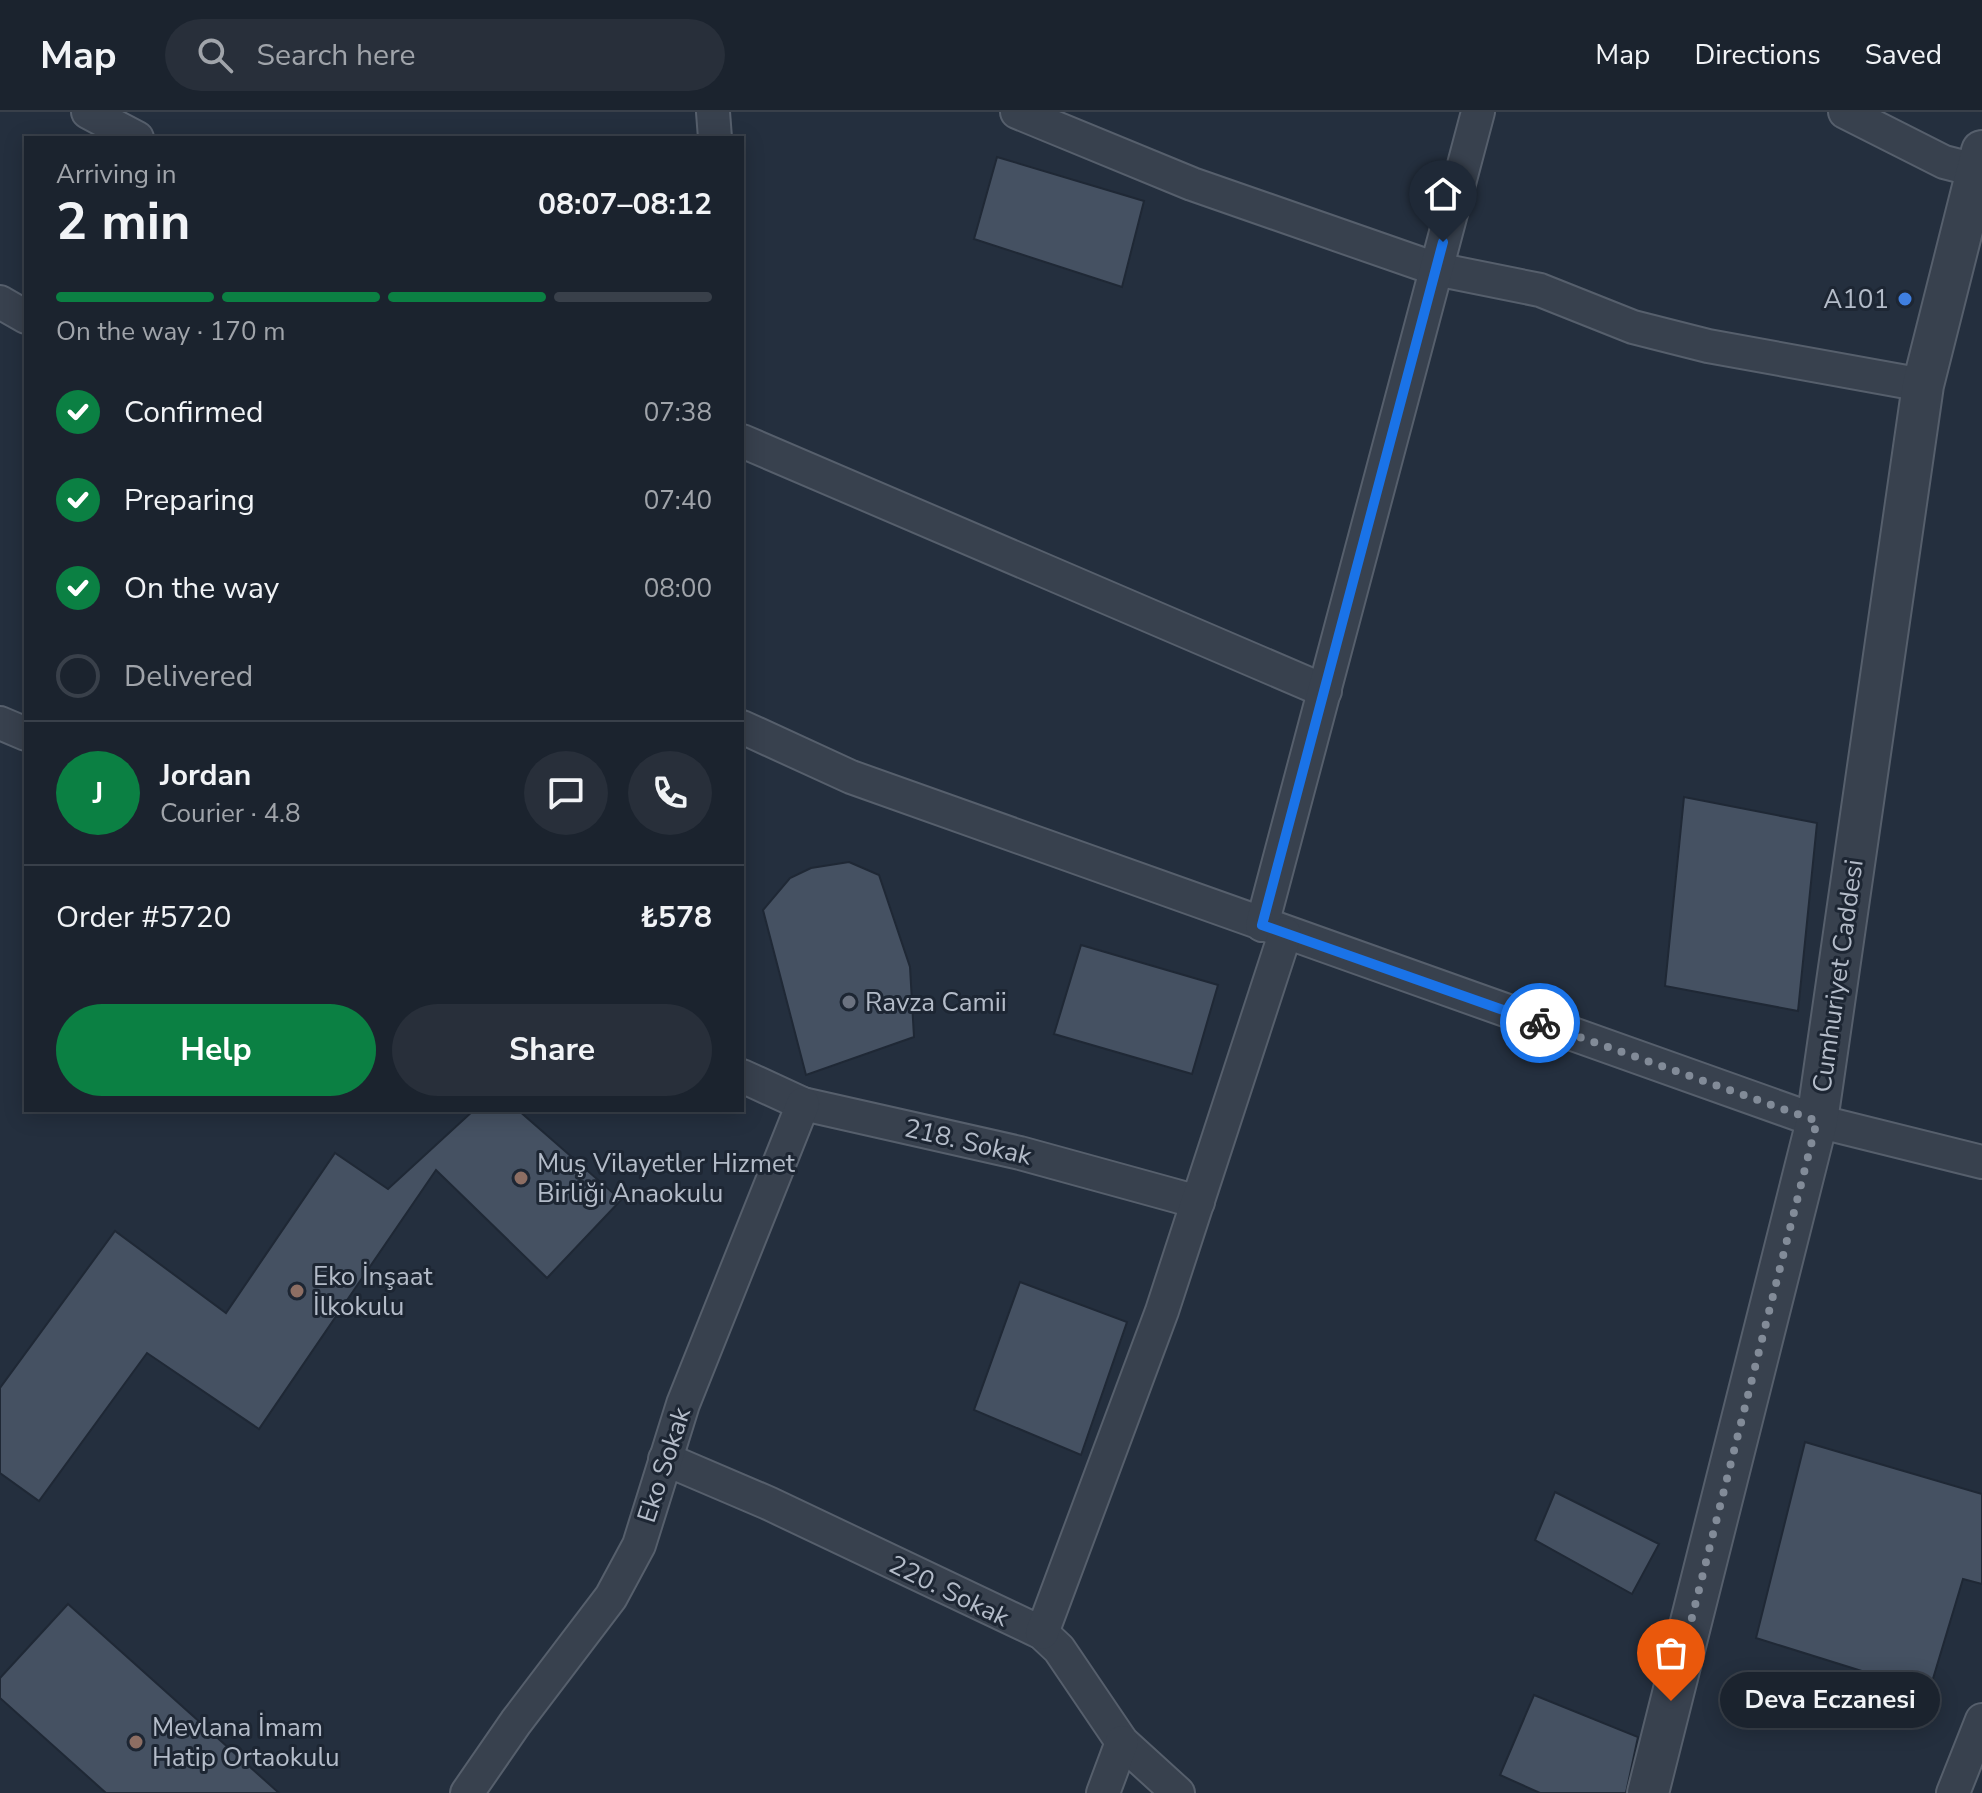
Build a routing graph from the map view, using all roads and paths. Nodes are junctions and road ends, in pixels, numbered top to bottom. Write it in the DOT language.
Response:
graph roads {
  1 [pos="88,112"];
  2 [pos="713,112"];
  3 [pos="1017,112"];
  4 [pos="1478,112"];
  5 [pos="1845,112"];
  6 [pos="133,136"];
  7 [pos="715,136"];
  8 [pos="1978,161"];
  9 [pos="1436,269"];
  10 [pos="0,302"];
  11 [pos="24,316"];
  12 [pos="1923,385"];
  13 [pos="744,442"];
  14 [pos="1325,691"];
  15 [pos="0,723"];
  16 [pos="744,728"];
  17 [pos="24,733"];
  18 [pos="1273,929"];
  19 [pos="744,1077"];
  20 [pos="803,1104"];
  21 [pos="1817,1121"];
  22 [pos="1982,1162"];
  23 [pos="1198,1202"];
  24 [pos="665,1459"];
  25 [pos="1042,1633"];
  26 [pos="1982,1720"];
  27 [pos="1122,1742"];
  28 [pos="467,1793"];
  29 [pos="1103,1793"];
  30 [pos="1178,1793"];
  31 [pos="1648,1793"];
  32 [pos="1953,1793"];
  1 -- 6 [label="street"];
  2 -- 7 [label="street"];
  3 -- 9 [label="street"];
  4 -- 9 [label="street"];
  5 -- 8 [label="street"];
  8 -- 12 [label="street, Cumhuriyet Caddesi"];
  9 -- 12 [label="street"];
  9 -- 14 [label="street"];
  10 -- 11 [label="street"];
  12 -- 21 [label="street, Cumhuriyet Caddesi"];
  13 -- 14 [label="street"];
  14 -- 18 [label="street"];
  15 -- 17 [label="street"];
  16 -- 18 [label="street"];
  18 -- 21 [label="street"];
  18 -- 23 [label="street"];
  19 -- 20 [label="street, 218. Sokak"];
  20 -- 23 [label="street, 218. Sokak"];
  20 -- 24 [label="street, Eko Sokak"];
  21 -- 22 [label="street"];
  21 -- 31 [label="street, Cumhuriyet Caddesi"];
  23 -- 25 [label="street"];
  24 -- 25 [label="street, 220. Sokak"];
  24 -- 28 [label="street, Eko Sokak"];
  25 -- 27 [label="street, 220. Sokak"];
  26 -- 32 [label="street"];
  27 -- 29 [label="street"];
  27 -- 30 [label="street, 220. Sokak"];
}
